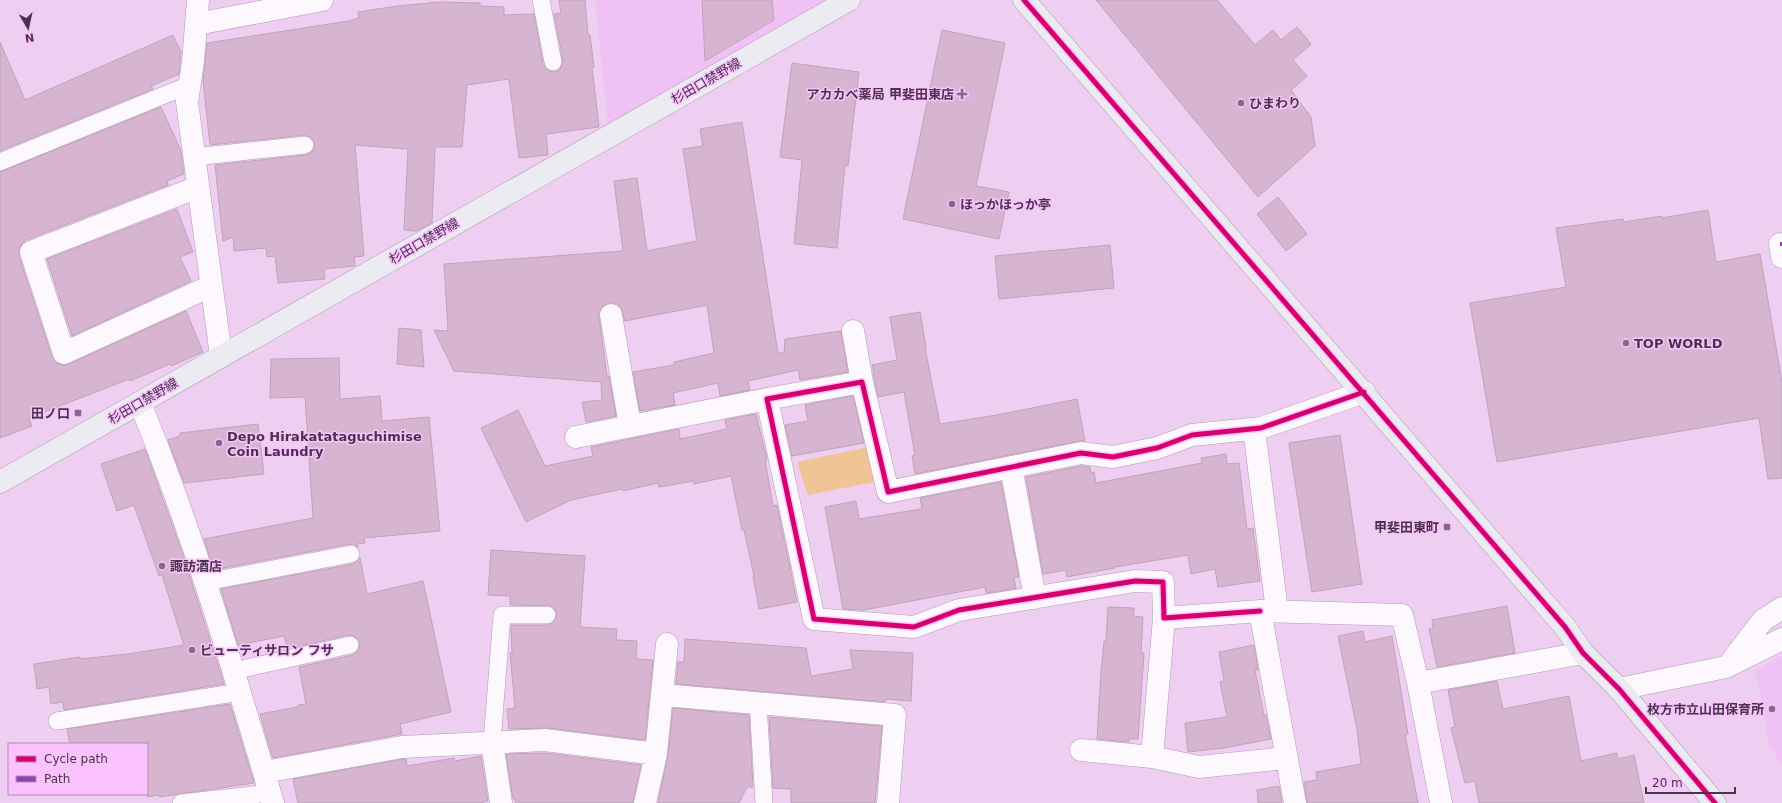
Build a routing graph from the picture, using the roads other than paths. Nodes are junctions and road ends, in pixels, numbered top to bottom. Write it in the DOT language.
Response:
graph roads {
  1 [pos="198,0"];
  2 [pos="322,0"];
  3 [pos="541,0"];
  4 [pos="849,0"];
  5 [pos="1024,0"];
  6 [pos="197,24"];
  7 [pos="553,62"];
  8 [pos="189,85"];
  9 [pos="305,145"];
  10 [pos="194,157"];
  11 [pos="0,162"];
  12 [pos="198,187"];
  13 [pos="211,286"];
  14 [pos="611,314"];
  15 [pos="853,332"];
  16 [pos="221,356"];
  17 [pos="862,382"];
  18 [pos="1364,392"];
  19 [pos="767,399"];
  20 [pos="140,403"];
  21 [pos="630,426"];
  22 [pos="1254,429"];
  23 [pos="576,437"];
  24 [pos="1011,467"];
  25 [pos="0,482"];
  26 [pos="351,554"];
  27 [pos="206,582"];
  28 [pos="1036,598"];
  29 [pos="1782,608"];
  30 [pos="1268,611"];
  31 [pos="547,615"];
  32 [pos="1164,618"];
  33 [pos="1782,639"];
  34 [pos="667,644"];
  35 [pos="350,645"];
  36 [pos="1583,653"];
  37 [pos="1726,668"];
  38 [pos="233,671"];
  39 [pos="1418,683"];
  40 [pos="1619,689"];
  41 [pos="240,692"];
  42 [pos="663,695"];
  43 [pos="758,703"];
  44 [pos="57,721"];
  45 [pos="492,742"];
  46 [pos="1081,750"];
  47 [pos="656,754"];
  48 [pos="1152,757"];
  49 [pos="1286,758"];
  50 [pos="264,772"];
  51 [pos="272,798"];
  52 [pos="181,803"];
  53 [pos="501,803"];
  54 [pos="645,803"];
  55 [pos="764,803"];
  56 [pos="888,803"];
  57 [pos="1295,803"];
  58 [pos="1441,803"];
  59 [pos="1715,803"];
  1 -- 6 [label="street"];
  2 -- 6 [label="street"];
  3 -- 7 [label="lane"];
  4 -- 16 [label="street, 杉田口禁野線"];
  5 -- 18 [label="street"];
  6 -- 8 [label="street"];
  8 -- 10 [label="street"];
  8 -- 11 [label="lane"];
  9 -- 10 [label="lane"];
  10 -- 12 [label="street"];
  12 -- 13 [label="street"];
  12 -- 13 [label="street"];
  13 -- 16 [label="street"];
  14 -- 21 [label="street"];
  15 -- 17 [label="street"];
  16 -- 20 [label="street, 杉田口禁野線"];
  17 -- 19 [label="street"];
  17 -- 24 [label="street"];
  18 -- 22 [label="street"];
  18 -- 36 [label="street"];
  19 -- 21 [label="street"];
  19 -- 28 [label="street"];
  20 -- 25 [label="street, 杉田口禁野線"];
  20 -- 27 [label="street"];
  21 -- 23 [label="street"];
  22 -- 24 [label="street"];
  22 -- 30 [label="street"];
  24 -- 28 [label="street"];
  26 -- 27 [label="lane"];
  27 -- 38 [label="street"];
  28 -- 32 [label="street"];
  29 -- 37 [label="street"];
  30 -- 32 [label="street"];
  30 -- 39 [label="street"];
  30 -- 49 [label="street"];
  31 -- 45 [label="lane"];
  32 -- 48 [label="street"];
  33 -- 37 [label="street"];
  34 -- 42 [label="street"];
  35 -- 38 [label="lane"];
  36 -- 39 [label="street"];
  36 -- 40 [label="street"];
  37 -- 40 [label="street"];
  38 -- 41 [label="street"];
  39 -- 58 [label="street"];
  40 -- 59 [label="street"];
  41 -- 44 [label="lane"];
  41 -- 50 [label="street"];
  42 -- 43 [label="street"];
  42 -- 47 [label="street"];
  43 -- 55 [label="lane"];
  43 -- 56 [label="street"];
  45 -- 47 [label="street"];
  45 -- 50 [label="street"];
  45 -- 53 [label="street"];
  46 -- 48 [label="street"];
  47 -- 54 [label="street"];
  48 -- 49 [label="street"];
  49 -- 57 [label="street"];
  50 -- 51 [label="street"];
  51 -- 52 [label="lane"];
}
